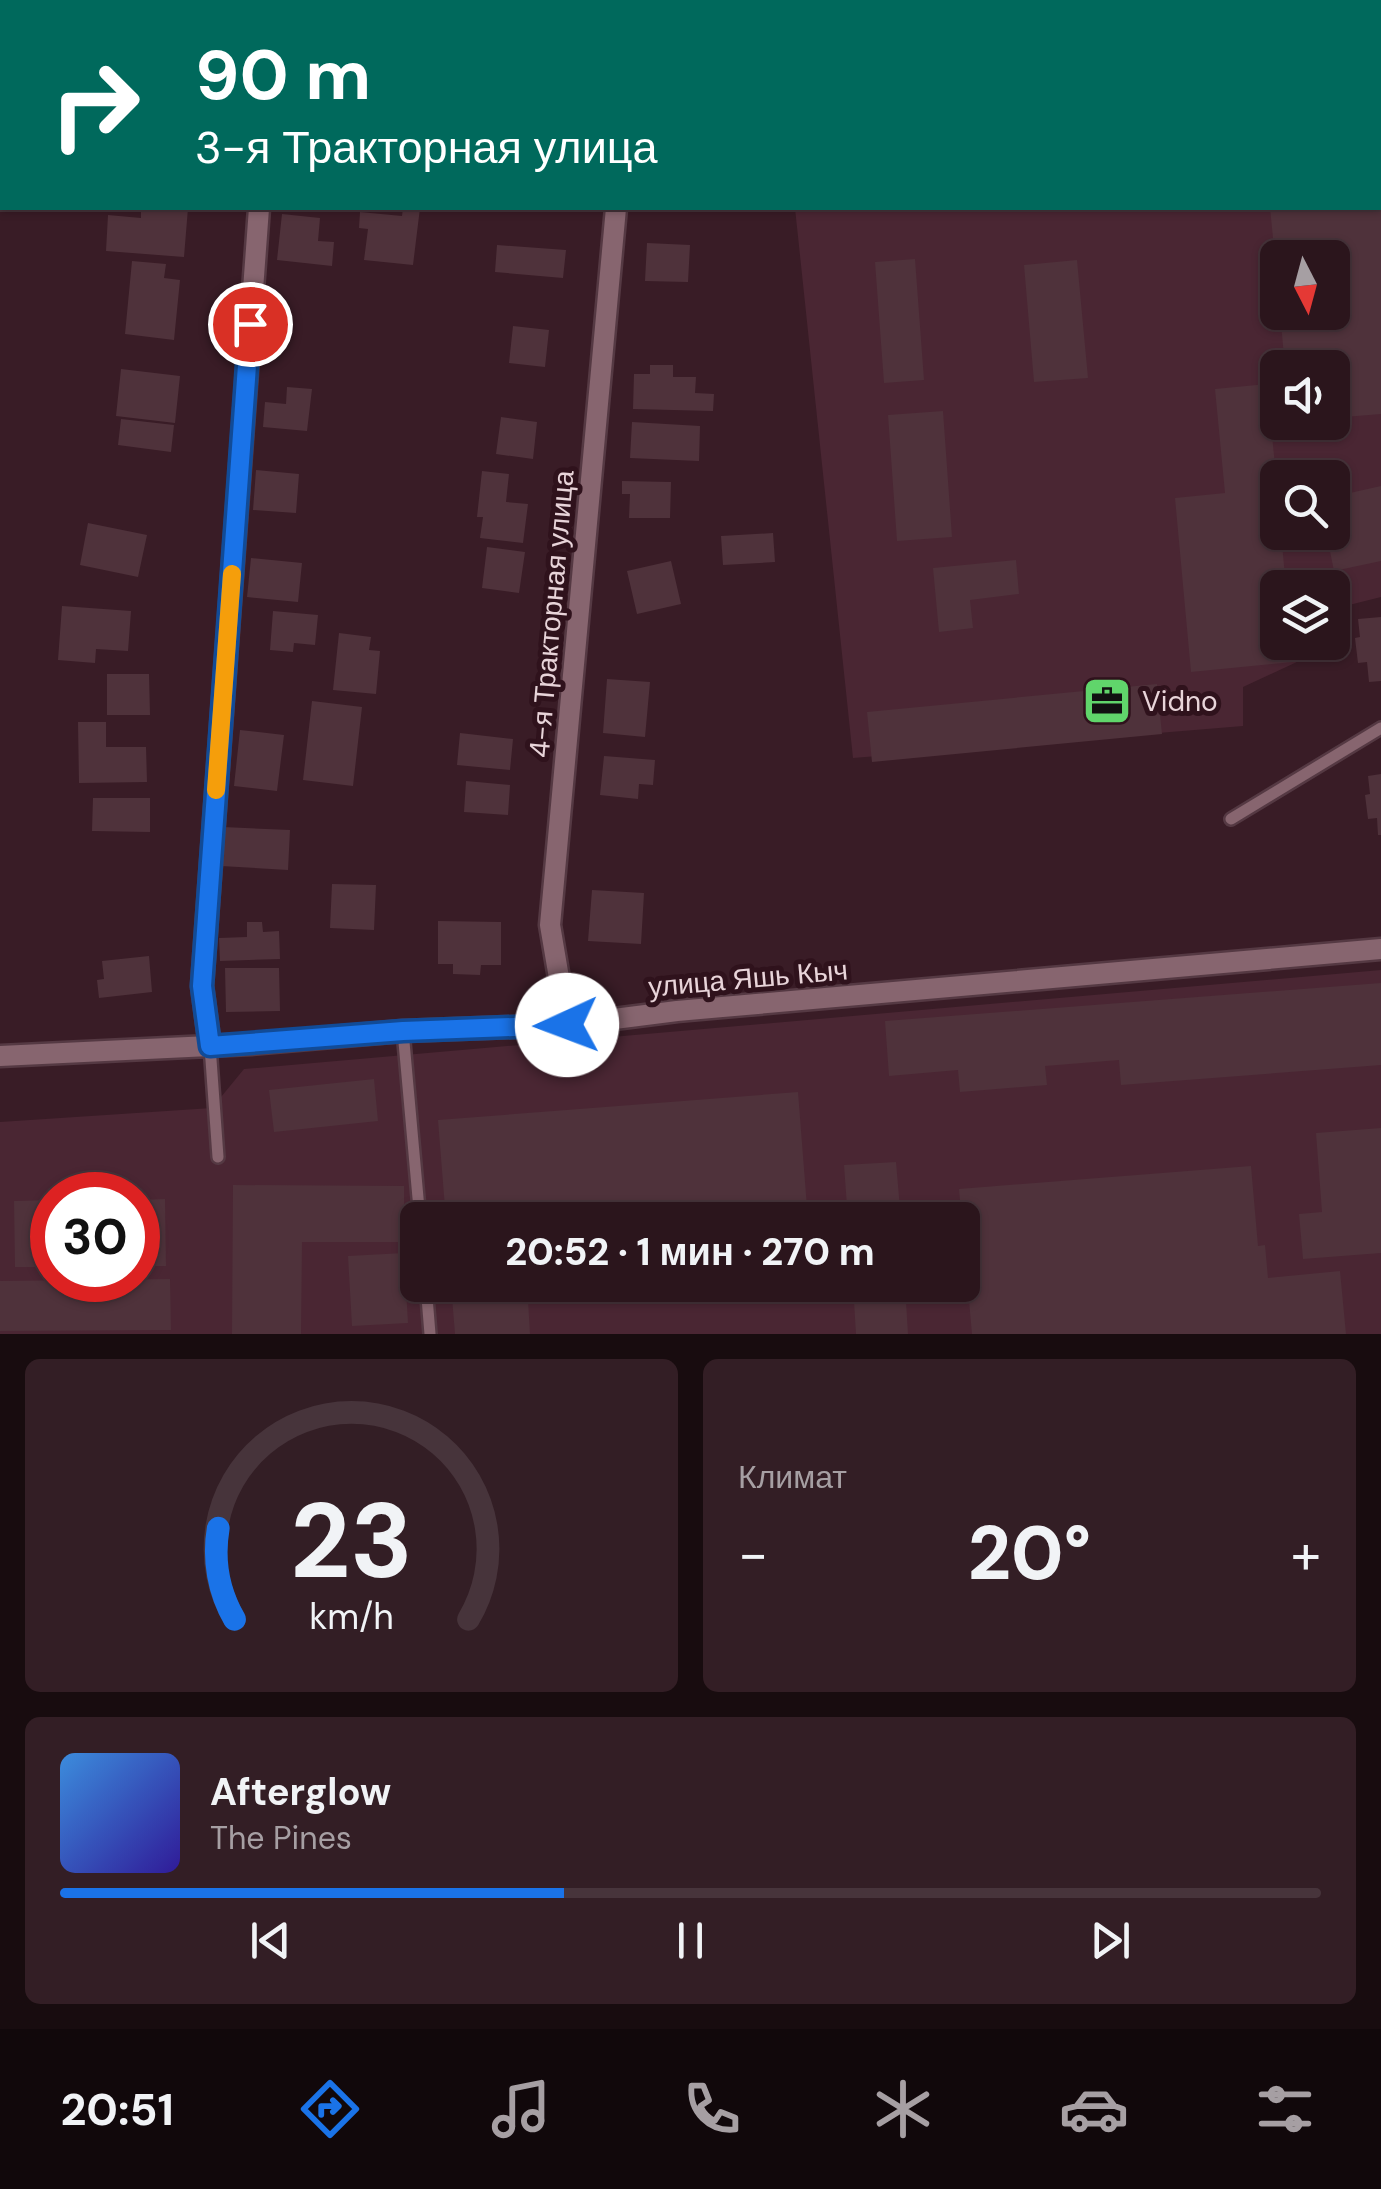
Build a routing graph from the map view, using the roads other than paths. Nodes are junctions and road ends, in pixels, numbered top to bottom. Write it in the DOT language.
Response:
graph roads {
  1 [pos="259,210"];
  2 [pos="616,210"];
  3 [pos="1381,728"];
  4 [pos="1232,820"];
  5 [pos="1381,949"];
  6 [pos="567,1025"];
  7 [pos="403,1031"];
  8 [pos="210,1046"];
  9 [pos="0,1056"];
  10 [pos="218,1158"];
  11 [pos="418,1202"];
  12 [pos="427,1302"];
  13 [pos="430,1334"];
  1 -- 8 [label="street"];
  2 -- 6 [label="street, 4-я Тракторная улица"];
  3 -- 4 [label="lane"];
  5 -- 6 [label="street, улица Яшь Кыч"];
  6 -- 7 [label="street, улица Яшь Кыч"];
  7 -- 8 [label="street, улица Яшь Кыч"];
  7 -- 11 [label="lane"];
  8 -- 9 [label="street, улица Яшь Кыч"];
  8 -- 10 [label="lane"];
  12 -- 13 [label="lane"];
}
